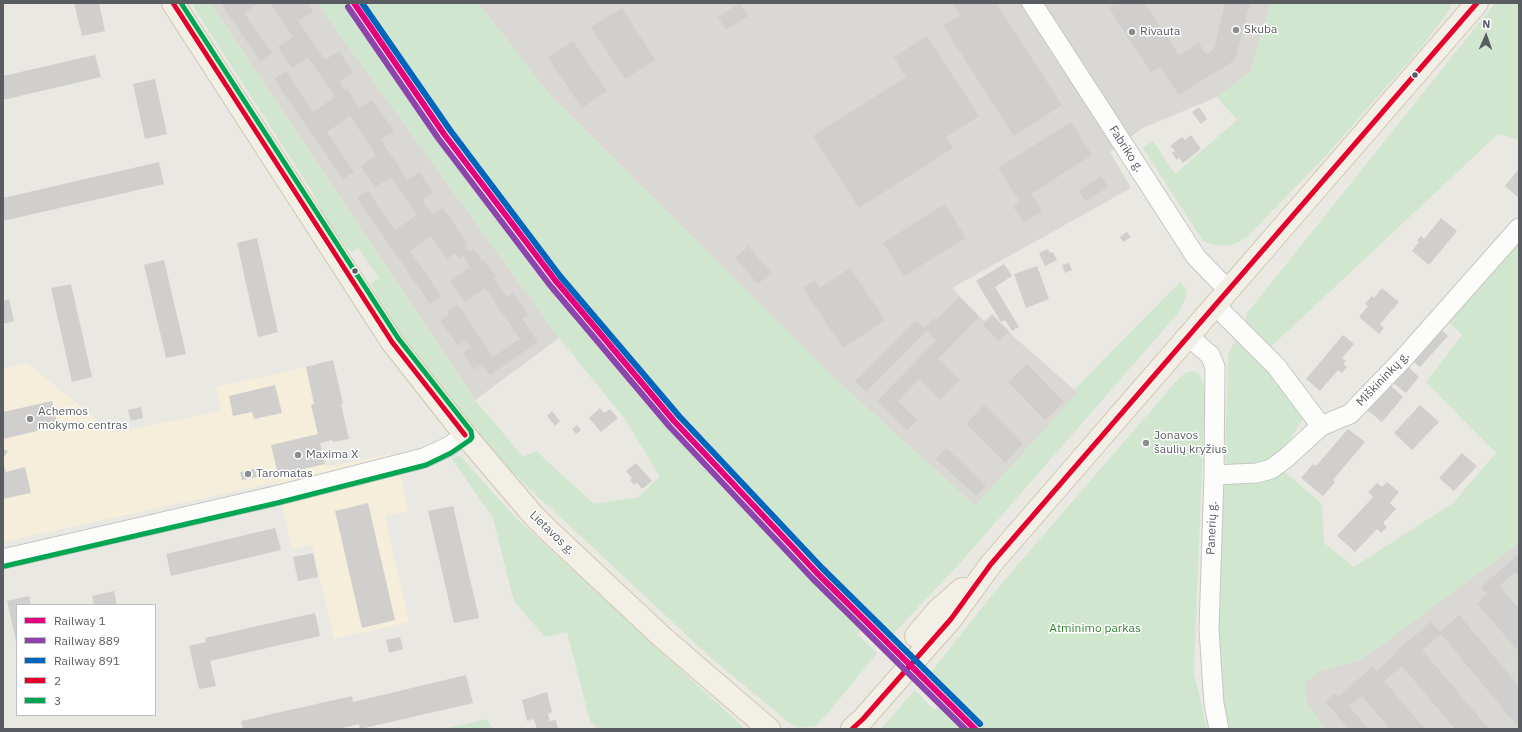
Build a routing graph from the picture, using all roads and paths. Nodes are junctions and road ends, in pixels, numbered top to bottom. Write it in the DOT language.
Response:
graph roads {
  1 [pos="173,3"];
  2 [pos="1032,3"];
  3 [pos="1477,3"];
  4 [pos="1519,228"];
  5 [pos="1221,298"];
  6 [pos="1188,336"];
  7 [pos="1321,426"];
  8 [pos="465,435"];
  9 [pos="1214,475"];
  10 [pos="3,559"];
  11 [pos="992,564"];
  12 [pos="769,729"];
  13 [pos="843,729"];
  14 [pos="852,729"];
  15 [pos="1219,729"];
  1 -- 8 [label="main road, Lietavos g."];
  2 -- 5 [label="street, Fabriko g."];
  3 -- 5 [label="main road"];
  4 -- 7 [label="street, Miškininkų g."];
  5 -- 6 [label="main road"];
  5 -- 7 [label="street, Fabriko g."];
  6 -- 9 [label="street, Panerių g."];
  6 -- 11 [label="main road"];
  7 -- 9 [label="street, Miškininkų g."];
  8 -- 10 [label="street"];
  8 -- 12 [label="main road, Lietavos g."];
  9 -- 15 [label="street, Panerių g."];
  11 -- 13 [label="main road"];
  11 -- 14 [label="main road"];
}
